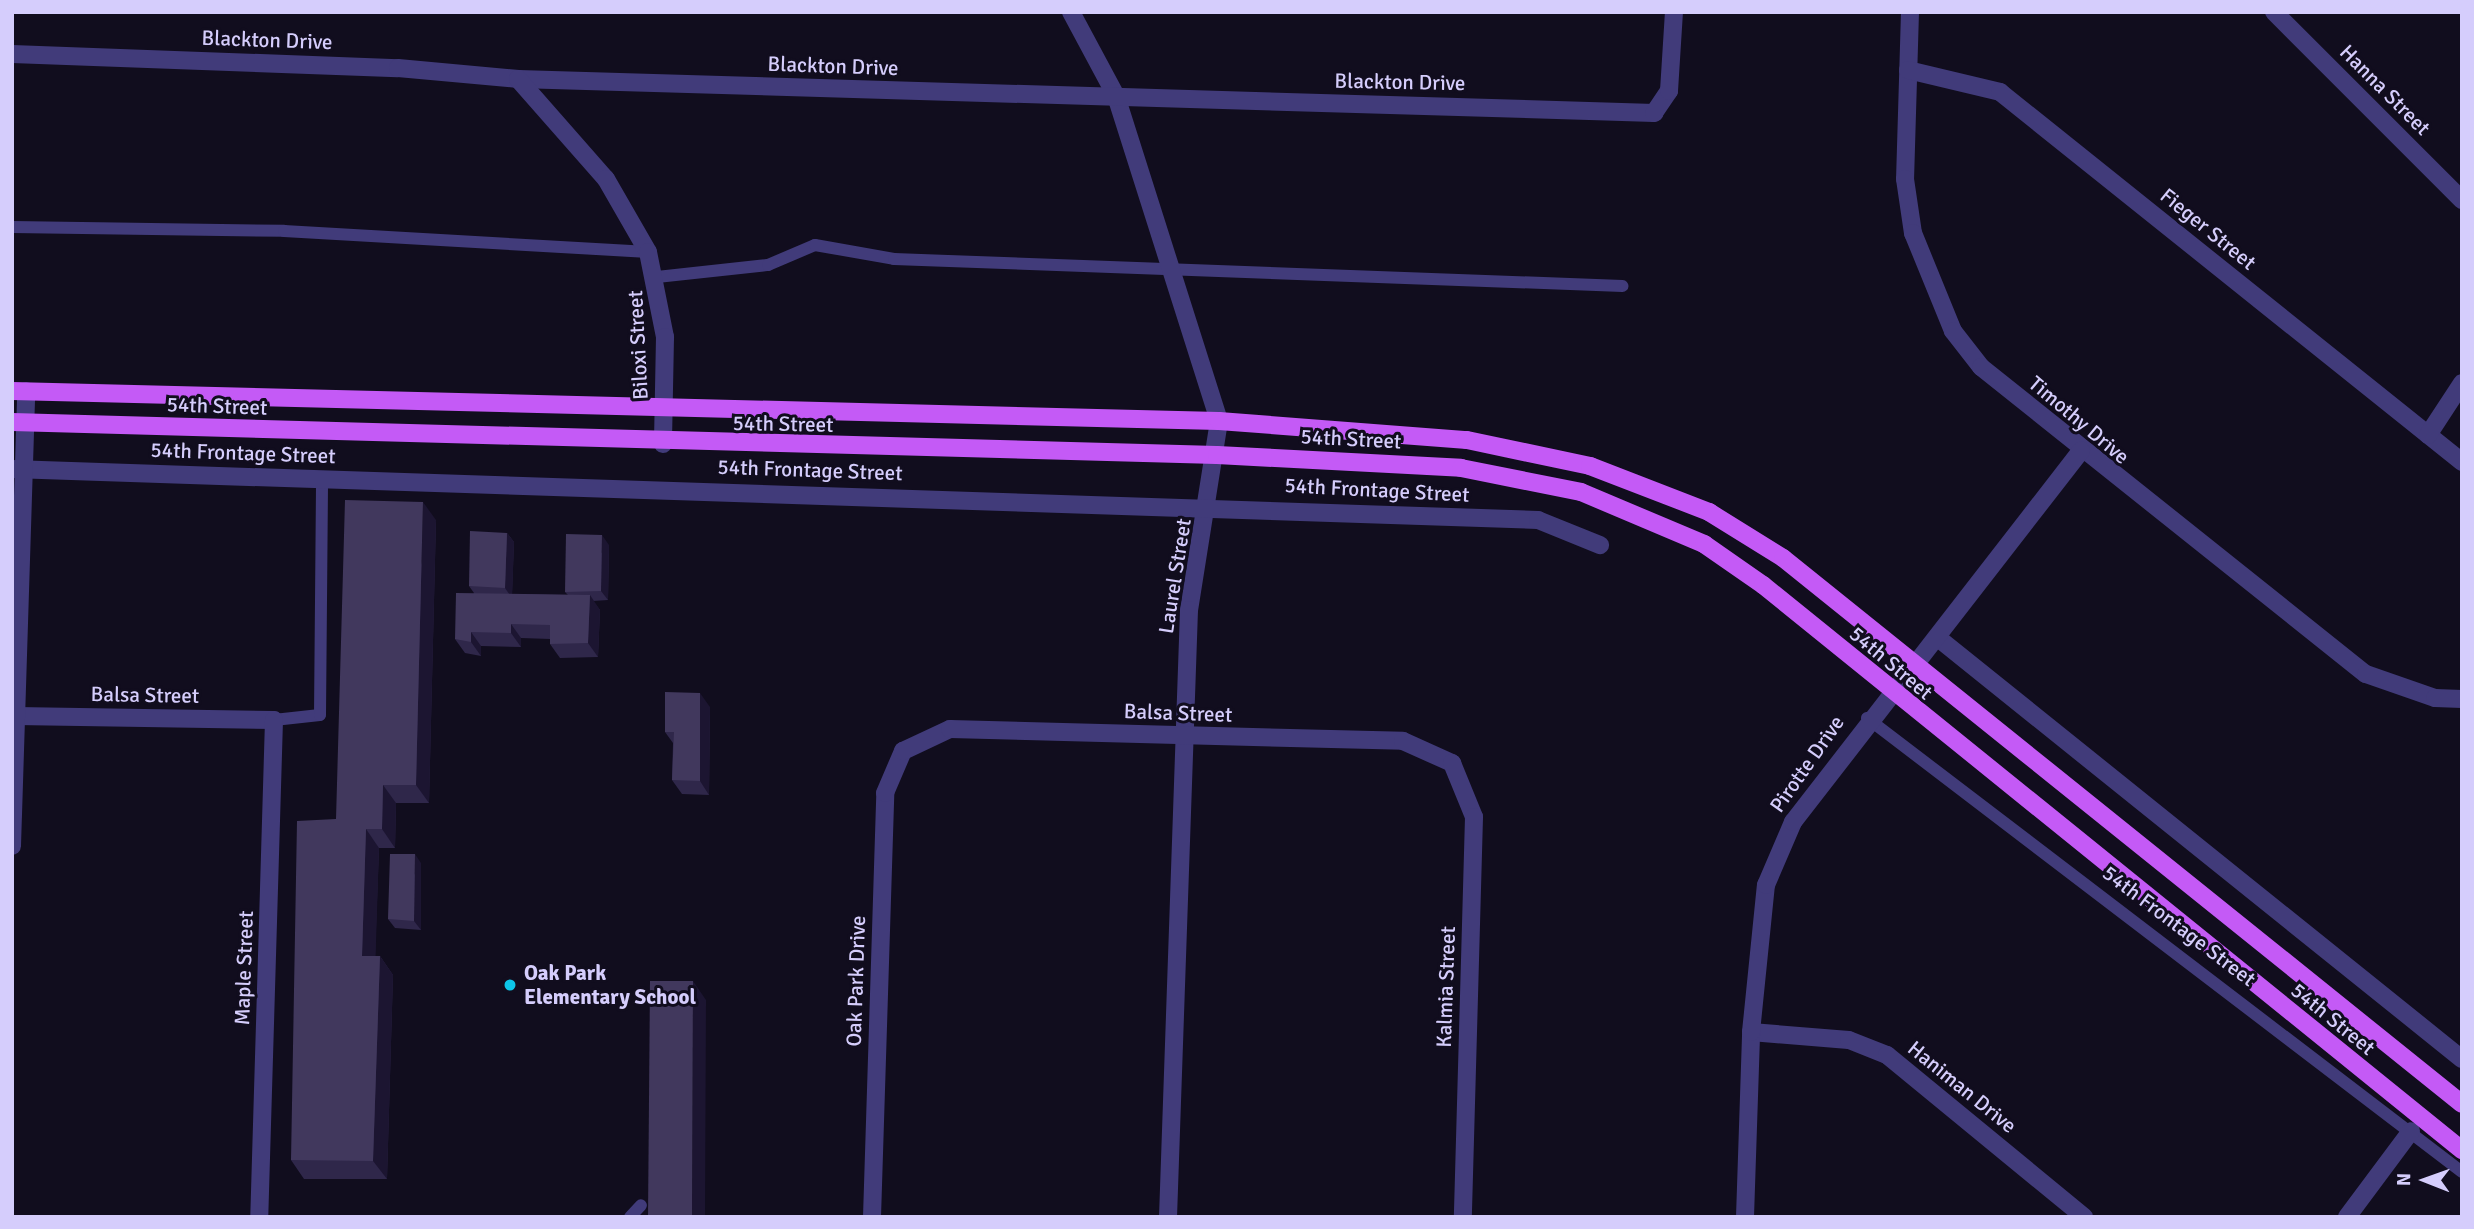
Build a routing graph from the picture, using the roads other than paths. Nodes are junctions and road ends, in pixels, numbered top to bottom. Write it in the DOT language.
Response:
graph roads {
  1 [pos="1071,12"];
  2 [pos="1674,12"];
  3 [pos="1910,12"];
  4 [pos="2274,12"];
  5 [pos="12,54"];
  6 [pos="1908,71"];
  7 [pos="518,79"];
  8 [pos="1116,96"];
  9 [pos="2462,200"];
  10 [pos="12,227"];
  11 [pos="648,252"];
  12 [pos="1173,269"];
  13 [pos="657,277"];
  14 [pos="1623,286"];
  15 [pos="2462,383"];
  16 [pos="19,391"];
  17 [pos="664,412"];
  18 [pos="1219,421"];
  19 [pos="19,422"];
  20 [pos="2428,435"];
  21 [pos="663,444"];
  22 [pos="2081,451"];
  23 [pos="1217,455"];
  24 [pos="2462,461"];
  25 [pos="18,469"];
  26 [pos="322,478"];
  27 [pos="1210,506"];
  28 [pos="1600,545"];
  29 [pos="1938,638"];
  30 [pos="1913,660"];
  31 [pos="1888,691"];
  32 [pos="2462,699"];
  33 [pos="16,716"];
  34 [pos="1867,718"];
  35 [pos="274,720"];
  36 [pos="1182,736"];
  37 [pos="903,751"];
  38 [pos="1452,764"];
  39 [pos="12,846"];
  40 [pos="1751,1032"];
  41 [pos="2462,1059"];
  42 [pos="2462,1104"];
  43 [pos="2412,1131"];
  44 [pos="2462,1150"];
  45 [pos="2462,1172"];
  46 [pos="641,1205"];
  47 [pos="2065,1210"];
  48 [pos="259,1217"];
  49 [pos="631,1217"];
  50 [pos="872,1217"];
  51 [pos="1168,1217"];
  52 [pos="1462,1217"];
  53 [pos="1745,1217"];
  54 [pos="2084,1217"];
  55 [pos="2347,1217"];
  1 -- 8 [label="street, Laurel Street"];
  2 -- 8 [label="street, Blackton Drive"];
  3 -- 6 [label="street, Timothy Drive"];
  4 -- 9 [label="street, Hanna Street"];
  5 -- 7 [label="street, Blackton Drive"];
  6 -- 20 [label="street, Fieger Street"];
  6 -- 22 [label="street, Timothy Drive"];
  7 -- 8 [label="street, Blackton Drive"];
  7 -- 11 [label="street, Biloxi Street"];
  8 -- 12 [label="street, Laurel Street"];
  10 -- 11 [label="lane"];
  11 -- 13 [label="street, Biloxi Street"];
  12 -- 13 [label="lane"];
  12 -- 14 [label="lane"];
  12 -- 18 [label="street, Laurel Street"];
  13 -- 17 [label="street, Biloxi Street"];
  15 -- 20 [label="street"];
  16 -- 17 [label="main road, 54th Street"];
  16 -- 19 [label="street"];
  17 -- 18 [label="main road, 54th Street"];
  17 -- 21 [label="street, Biloxi Street"];
  18 -- 23 [label="street, Laurel Street"];
  18 -- 30 [label="main road, 54th Street"];
  19 -- 21 [label="main road, 54th Street"];
  19 -- 25 [label="street"];
  20 -- 24 [label="street, Fieger Street"];
  21 -- 23 [label="main road, 54th Street"];
  22 -- 29 [label="street, Pirotte Drive"];
  22 -- 32 [label="street, Timothy Drive"];
  23 -- 27 [label="street, Laurel Street"];
  23 -- 31 [label="main road, 54th Street"];
  25 -- 26 [label="street, 54th Frontage Street"];
  25 -- 33 [label="street"];
  26 -- 27 [label="street, 54th Frontage Street"];
  26 -- 35 [label="lane"];
  27 -- 28 [label="street, 54th Frontage Street"];
  27 -- 36 [label="street, Laurel Street"];
  29 -- 30 [label="street, Pirotte Drive"];
  29 -- 41 [label="street"];
  30 -- 31 [label="street, Pirotte Drive"];
  30 -- 42 [label="main road, 54th Street"];
  31 -- 34 [label="street, Pirotte Drive"];
  31 -- 44 [label="main road, 54th Street"];
  33 -- 35 [label="street, Balsa Street"];
  33 -- 39 [label="street"];
  34 -- 40 [label="street, Pirotte Drive"];
  34 -- 43 [label="lane, 54th Frontage Street"];
  35 -- 48 [label="street, Maple Street"];
  36 -- 37 [label="street, Balsa Street"];
  36 -- 38 [label="street, Balsa Street"];
  36 -- 51 [label="street, Laurel Street"];
  37 -- 50 [label="street, Oak Park Drive"];
  38 -- 52 [label="street, Kalmia Street"];
  40 -- 47 [label="street, Haniman Drive"];
  40 -- 53 [label="street, Pirotte Drive"];
  43 -- 45 [label="lane, 54th Frontage Street"];
  43 -- 55 [label="street"];
  46 -- 49 [label="lane"];
  47 -- 54 [label="street, Haniman Drive"];
}
